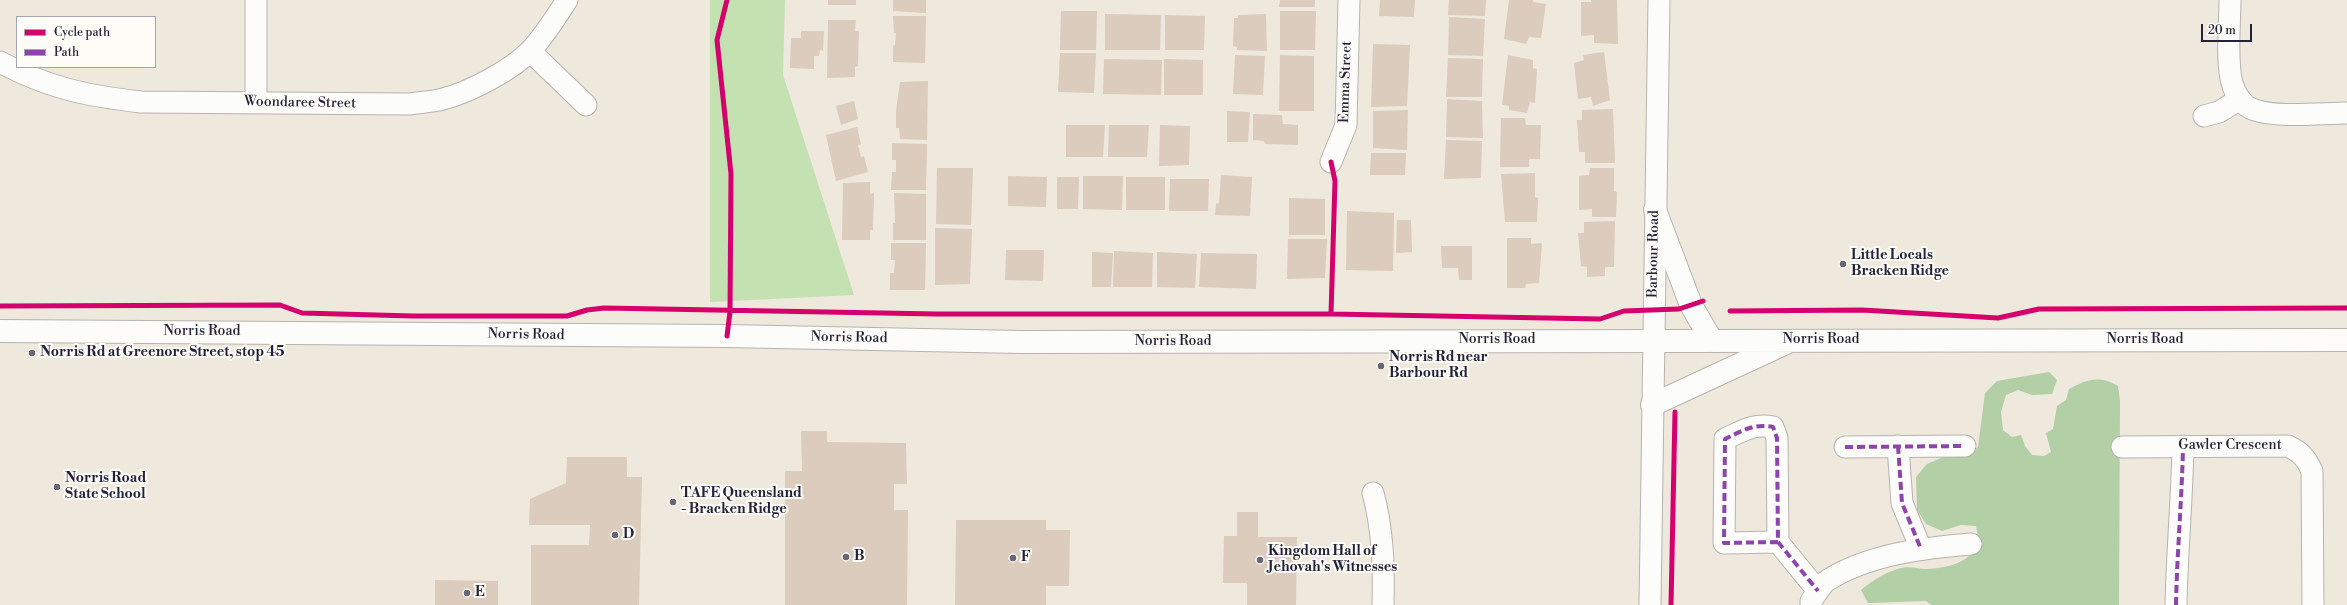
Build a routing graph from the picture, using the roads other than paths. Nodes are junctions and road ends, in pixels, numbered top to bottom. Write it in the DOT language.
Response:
graph roads {
  1 [pos="256,0"];
  2 [pos="567,0"];
  3 [pos="1349,0"];
  4 [pos="1659,0"];
  5 [pos="2230,0"];
  6 [pos="530,51"];
  7 [pos="0,62"];
  8 [pos="2240,99"];
  9 [pos="256,103"];
  10 [pos="586,105"];
  11 [pos="2347,113"];
  12 [pos="2204,116"];
  13 [pos="1331,162"];
  14 [pos="1654,210"];
  15 [pos="0,331"];
  16 [pos="1653,340"];
  17 [pos="1712,340"];
  18 [pos="1791,340"];
  19 [pos="2347,340"];
  20 [pos="1652,405"];
  21 [pos="1898,446"];
  22 [pos="1965,446"];
  23 [pos="2183,446"];
  24 [pos="1846,447"];
  25 [pos="2122,447"];
  26 [pos="1373,494"];
  27 [pos="1778,542"];
  28 [pos="1971,544"];
  29 [pos="1920,549"];
  30 [pos="1814,598"];
  31 [pos="1383,605"];
  32 [pos="1650,605"];
  33 [pos="2176,605"];
  34 [pos="2313,605"];
  1 -- 9 [label="street"];
  2 -- 6 [label="street, Woondaree Street"];
  3 -- 13 [label="street, Emma Street"];
  4 -- 14 [label="street, Barbour Road"];
  5 -- 8 [label="street"];
  6 -- 9 [label="street, Woondaree Street"];
  6 -- 10 [label="street"];
  7 -- 9 [label="street, Woondaree Street"];
  8 -- 11 [label="street"];
  8 -- 12 [label="street"];
  14 -- 16 [label="street, Barbour Road"];
  14 -- 17 [label="main road"];
  15 -- 16 [label="main road, Norris Road"];
  16 -- 17 [label="main road, Norris Road"];
  16 -- 20 [label="street, Barbour Road"];
  17 -- 18 [label="main road, Norris Road"];
  18 -- 19 [label="main road, Norris Road"];
  18 -- 20 [label="main road"];
  20 -- 32 [label="street, Barbour Road"];
  21 -- 22 [label="street"];
  21 -- 24 [label="street"];
  21 -- 29 [label="street"];
  23 -- 25 [label="street, Gawler Crescent"];
  23 -- 33 [label="street"];
  23 -- 34 [label="street, Gawler Crescent"];
  26 -- 31 [label="street"];
  27 -- 27 [label="street"];
  27 -- 30 [label="street"];
  28 -- 29 [label="street"];
  29 -- 30 [label="street"];
}
